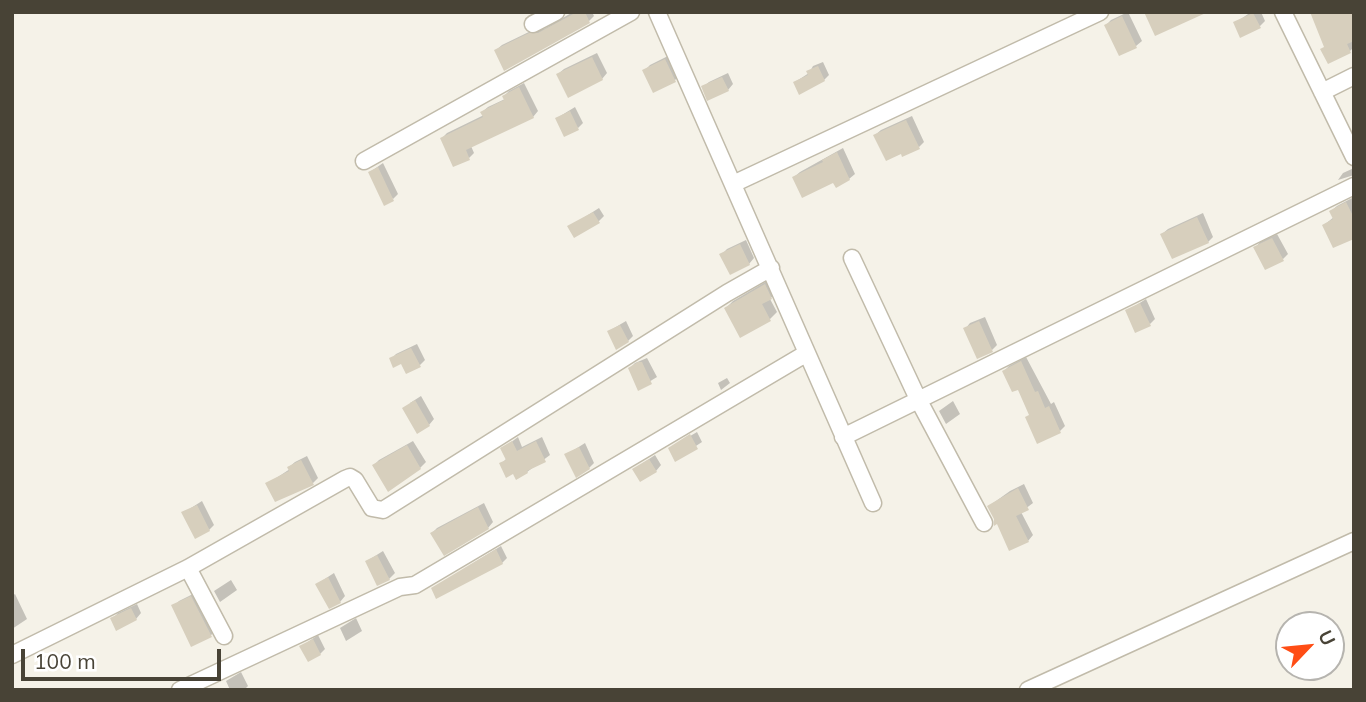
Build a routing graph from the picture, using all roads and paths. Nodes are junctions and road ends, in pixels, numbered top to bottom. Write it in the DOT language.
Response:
graph roads {
  1 [pos="556,12"];
  2 [pos="631,12"];
  3 [pos="657,12"];
  4 [pos="1100,12"];
  5 [pos="1283,12"];
  6 [pos="533,24"];
  7 [pos="1354,75"];
  8 [pos="1322,92"];
  9 [pos="1354,157"];
  10 [pos="364,161"];
  11 [pos="733,184"];
  12 [pos="1354,186"];
  13 [pos="852,258"];
  14 [pos="771,268"];
  15 [pos="807,353"];
  16 [pos="918,399"];
  17 [pos="843,437"];
  18 [pos="873,503"];
  19 [pos="984,523"];
  20 [pos="1354,541"];
  21 [pos="188,568"];
  22 [pos="224,636"];
  23 [pos="12,655"];
  24 [pos="180,690"];
  25 [pos="1028,690"];
  1 -- 6 [label="street"];
  2 -- 10 [label="street"];
  3 -- 11 [label="street"];
  4 -- 11 [label="street"];
  5 -- 8 [label="street"];
  7 -- 8 [label="street"];
  8 -- 9 [label="street"];
  11 -- 14 [label="street"];
  12 -- 16 [label="street"];
  13 -- 16 [label="street"];
  14 -- 15 [label="street"];
  14 -- 21 [label="street"];
  15 -- 17 [label="street"];
  15 -- 24 [label="street"];
  16 -- 17 [label="street"];
  16 -- 19 [label="street"];
  17 -- 18 [label="street"];
  20 -- 25 [label="street"];
  21 -- 22 [label="street"];
  21 -- 23 [label="street"];
}
